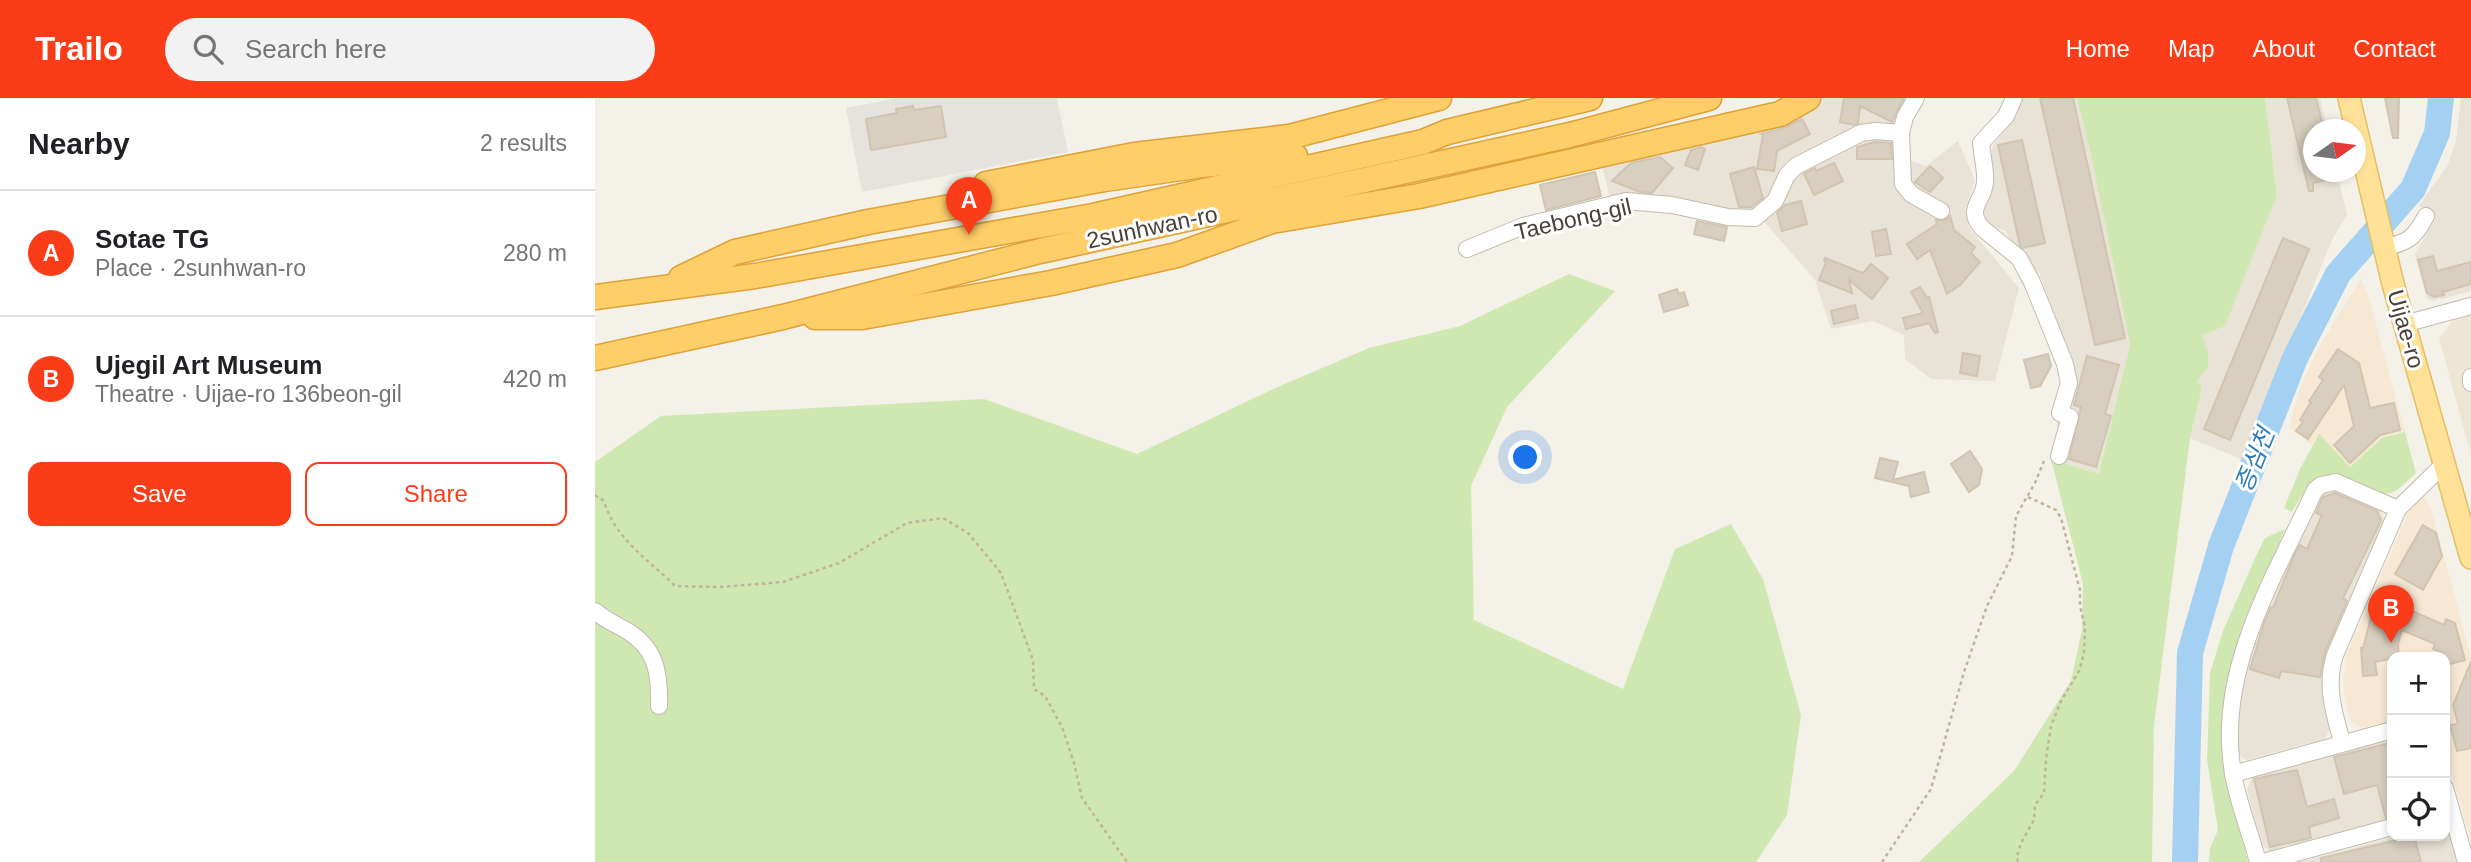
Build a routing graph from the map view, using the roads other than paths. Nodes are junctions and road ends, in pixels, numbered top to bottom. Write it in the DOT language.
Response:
graph roads {
  1 [pos="1439,98"];
  2 [pos="1590,98"];
  3 [pos="1709,98"];
  4 [pos="1808,98"];
  5 [pos="1916,98"];
  6 [pos="2014,98"];
  7 [pos="2349,98"];
  8 [pos="1447,132"];
  9 [pos="1901,133"];
  10 [pos="1941,211"];
  11 [pos="2426,216"];
  12 [pos="868,222"];
  13 [pos="2384,248"];
  14 [pos="1467,249"];
  15 [pos="659,288"];
  16 [pos="595,297"];
  17 [pos="2471,306"];
  18 [pos="783,317"];
  19 [pos="2404,324"];
  20 [pos="595,358"];
  21 [pos="2471,377"];
  22 [pos="2471,383"];
  23 [pos="2052,458"];
  24 [pos="2443,465"];
  25 [pos="2398,509"];
  26 [pos="2466,523"];
  27 [pos="2470,555"];
  28 [pos="595,611"];
  29 [pos="659,706"];
  30 [pos="2387,731"];
  31 [pos="2342,742"];
  32 [pos="2233,774"];
  33 [pos="2450,818"];
  34 [pos="2387,828"];
  35 [pos="2261,862"];
  36 [pos="2466,862"];
  1 -- 12 [label="highway"];
  2 -- 8 [label="highway, 2sunhwan-ro"];
  3 -- 18 [label="highway, 2sunhwan-ro"];
  4 -- 18 [label="highway"];
  5 -- 9 [label="street"];
  6 -- 23 [label="street"];
  7 -- 13 [label="main road, Uijae-ro"];
  8 -- 12 [label="highway"];
  8 -- 15 [label="highway, 2sunhwan-ro"];
  9 -- 10 [label="street"];
  9 -- 14 [label="street, Taebong-gil"];
  11 -- 13 [label="street"];
  12 -- 15 [label="highway"];
  13 -- 19 [label="main road, Uijae-ro"];
  15 -- 16 [label="highway, 2sunhwan-ro"];
  17 -- 19 [label="street"];
  18 -- 20 [label="highway, 2sunhwan-ro"];
  19 -- 24 [label="main road, Uijae-ro"];
  21 -- 22 [label="street"];
  24 -- 25 [label="street"];
  24 -- 26 [label="main road, Uijae-ro"];
  25 -- 31 [label="street"];
  25 -- 32 [label="street"];
  26 -- 27 [label="main road, Uijae-ro"];
  28 -- 29 [label="street"];
  30 -- 31 [label="street"];
  31 -- 32 [label="street"];
  32 -- 35 [label="street"];
  33 -- 36 [label="street"];
  34 -- 35 [label="street"];
}
